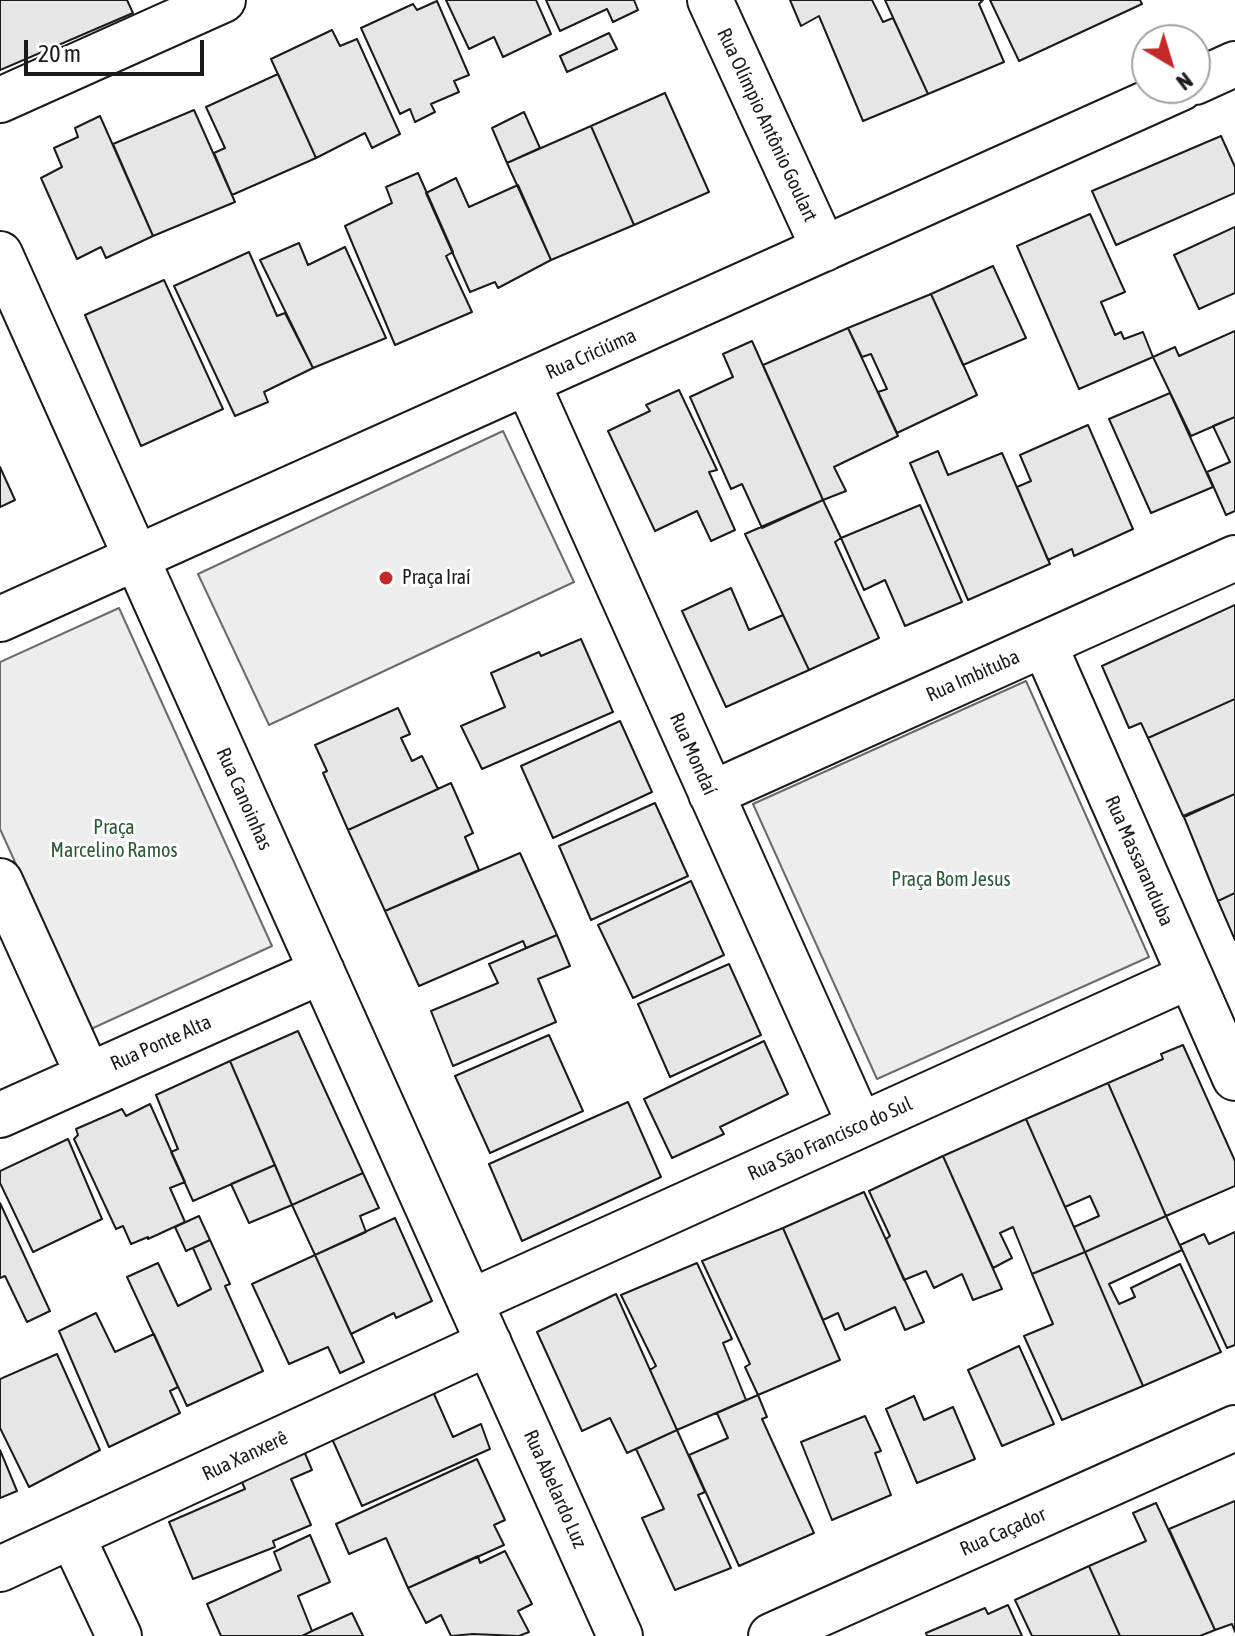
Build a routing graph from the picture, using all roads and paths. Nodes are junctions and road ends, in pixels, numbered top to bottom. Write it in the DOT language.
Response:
graph roads {
  1 [pos="223,0"];
  2 [pos="710,0"];
  3 [pos="1235,64"];
  4 [pos="1211,75"];
  5 [pos="0,100"];
  6 [pos="1146,104"];
  7 [pos="824,249"];
  8 [pos="0,254"];
  9 [pos="527,382"];
  10 [pos="136,558"];
  11 [pos="1235,558"];
  12 [pos="0,619"];
  13 [pos="1044,644"];
  14 [pos="711,794"];
  15 [pos="0,881"];
  16 [pos="322,971"];
  17 [pos="1190,976"];
  18 [pos="88,1075"];
  19 [pos="1235,1078"];
  20 [pos="0,1115"];
  21 [pos="860,1125"];
  22 [pos="470,1302"];
  23 [pos="489,1343"];
  24 [pos="1235,1428"];
  25 [pos="72,1536"];
  26 [pos="0,1569"];
  27 [pos="119,1636"];
  28 [pos="620,1636"];
  29 [pos="771,1636"];
  1 -- 5 [label="street"];
  2 -- 7 [label="street, Rua Olímpio Antônio Goulart"];
  3 -- 4 [label="street"];
  6 -- 7 [label="street, Rua Criciúma"];
  7 -- 9 [label="street, Rua Criciúma"];
  8 -- 10 [label="street, Rua Canoinhas"];
  9 -- 10 [label="street, Rua Criciúma"];
  9 -- 14 [label="street, Rua Mondaí"];
  10 -- 12 [label="street, Rua Criciúma"];
  10 -- 16 [label="street, Rua Canoinhas"];
  11 -- 13 [label="street, Rua Imbituba"];
  13 -- 14 [label="street, Rua Imbituba"];
  13 -- 17 [label="street, Rua Massaranduba"];
  14 -- 21 [label="street, Rua Mondaí"];
  15 -- 18 [label="street"];
  16 -- 18 [label="street, Rua Ponte Alta"];
  16 -- 22 [label="street, Rua Canoinhas"];
  17 -- 19 [label="street, Rua Massaranduba"];
  17 -- 21 [label="street, Rua São Francisco do Sul"];
  18 -- 20 [label="street, Rua Ponte Alta"];
  21 -- 22 [label="street, Rua São Francisco do Sul"];
  22 -- 23 [label="street, Rua Canoinhas"];
  23 -- 25 [label="street, Rua Xanxerê"];
  23 -- 28 [label="street, Rua Abelardo Luz"];
  24 -- 29 [label="street, Rua Caçador"];
  25 -- 26 [label="street, Rua Xanxerê"];
  25 -- 27 [label="street"];
}
